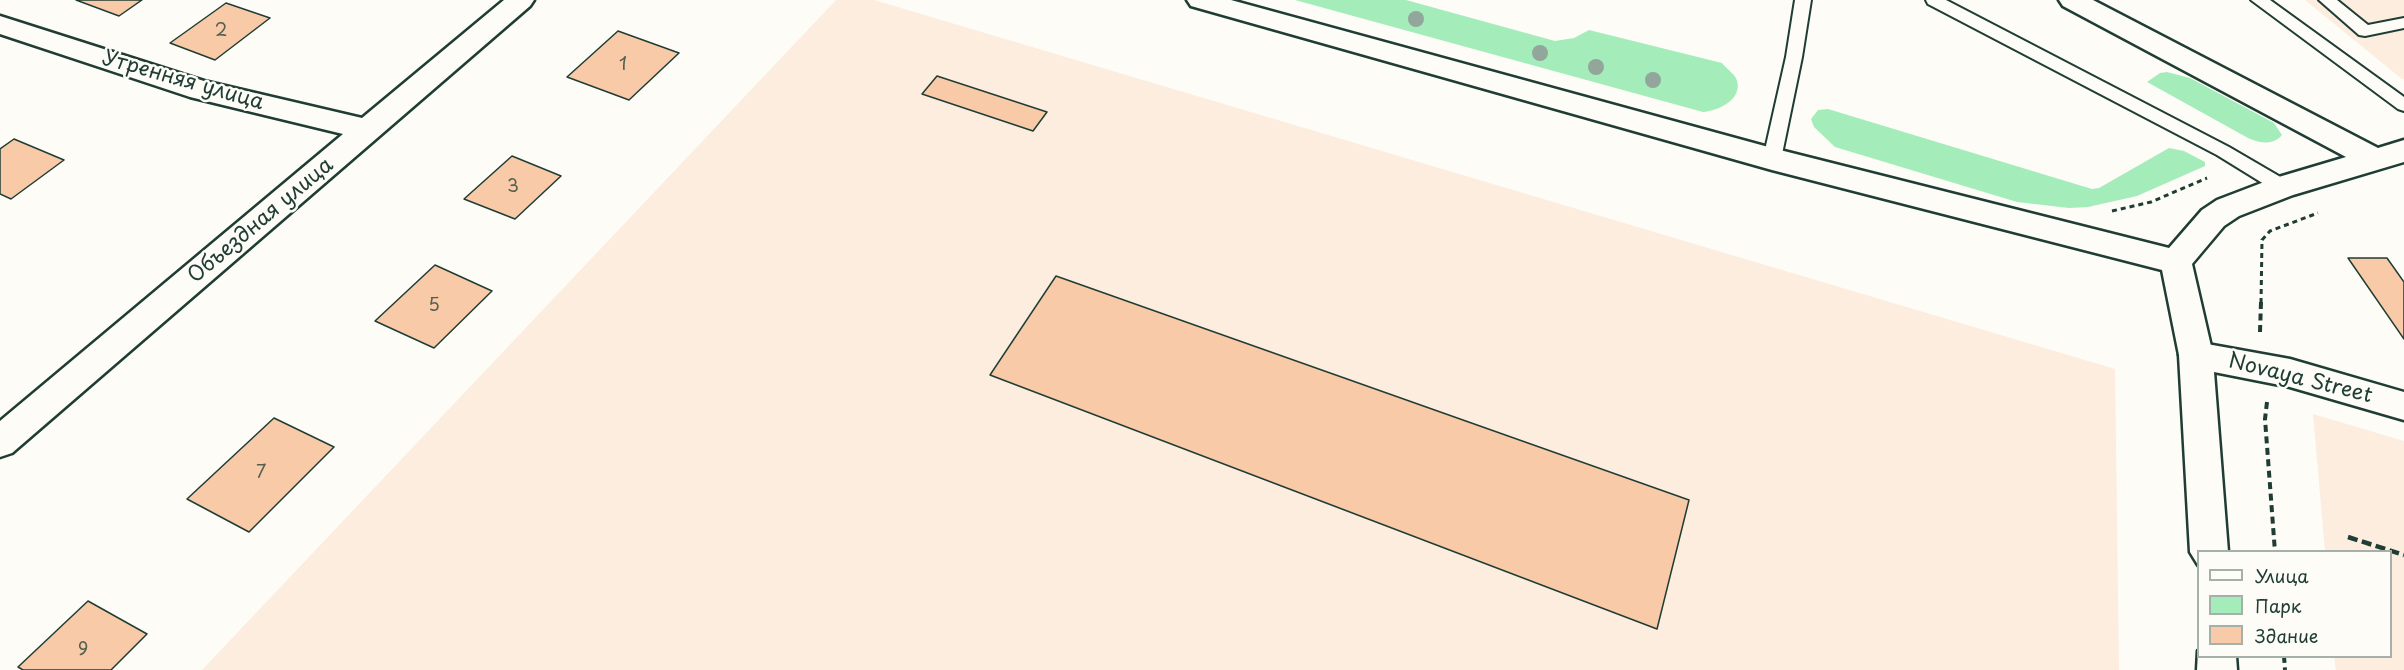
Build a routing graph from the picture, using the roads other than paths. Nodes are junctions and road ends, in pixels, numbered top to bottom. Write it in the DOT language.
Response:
graph roads {
  1 [pos="521,0"];
  2 [pos="1200,0"];
  3 [pos="1803,0"];
  4 [pos="1934,0"];
  5 [pos="2072,0"];
  6 [pos="2259,0"];
  7 [pos="2327,0"];
  8 [pos="2404,23"];
  9 [pos="0,24"];
  10 [pos="2404,105"];
  11 [pos="368,130"];
  12 [pos="2404,151"];
  13 [pos="1772,159"];
  14 [pos="2374,159"];
  15 [pos="2283,187"];
  16 [pos="2176,262"];
  17 [pos="2196,355"];
  18 [pos="2404,406"];
  19 [pos="0,442"];
  20 [pos="2209,550"];
  1 -- 11 [label="street, Объездная улица"];
  2 -- 13 [label="street"];
  3 -- 13 [label="lane"];
  4 -- 15 [label="lane"];
  5 -- 14 [label="street"];
  6 -- 10 [label="lane"];
  7 -- 8 [label="lane"];
  9 -- 11 [label="street, Утренняя улица"];
  11 -- 19 [label="street, Объездная улица"];
  12 -- 14 [label="street"];
  13 -- 16 [label="street"];
  14 -- 15 [label="street"];
  15 -- 16 [label="street"];
  16 -- 17 [label="street"];
  17 -- 18 [label="street, Novaya Street"];
  17 -- 20 [label="street"];
}
